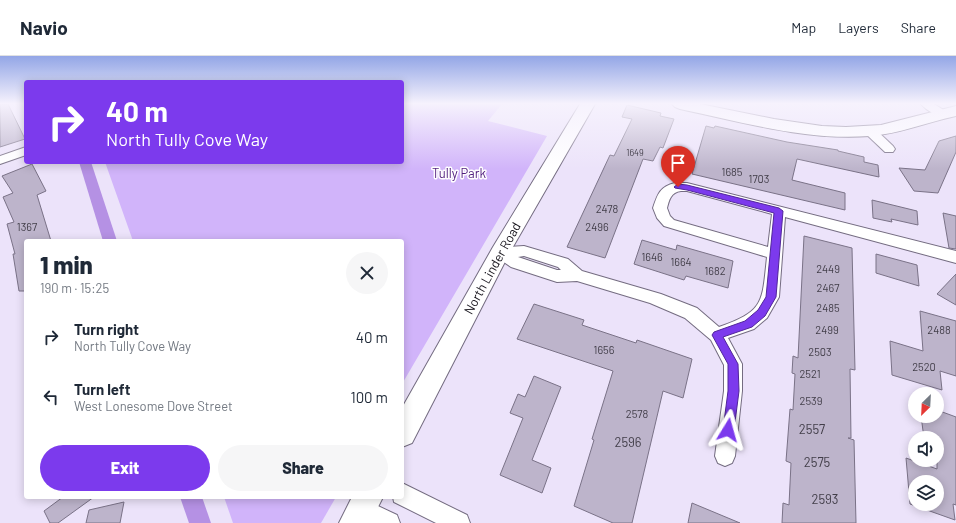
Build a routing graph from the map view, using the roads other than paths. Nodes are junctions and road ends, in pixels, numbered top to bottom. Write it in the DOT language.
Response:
graph roads {
  1 [pos="574,126"];
  2 [pos="784,126"];
  3 [pos="901,126"];
  4 [pos="870,131"];
  5 [pos="888,149"];
  6 [pos="24,153"];
  7 [pos="0,160"];
  8 [pos="779,211"];
  9 [pos="500,252"];
  10 [pos="775,254"];
  11 [pos="956,257"];
  12 [pos="717,335"];
  13 [pos="404,430"];
  14 [pos="725,456"];
  15 [pos="404,495"];
  16 [pos="361,510"];
  17 [pos="389,523"];
  18 [pos="459,523"];
  1 -- 9 [label="main road, North Linder Road"];
  2 -- 4 [label="main road"];
  3 -- 4 [label="main road"];
  4 -- 5 [label="street"];
  6 -- 7 [label="street"];
  8 -- 10 [label="street"];
  8 -- 10 [label="street"];
  8 -- 11 [label="street"];
  9 -- 12 [label="street"];
  9 -- 13 [label="main road, North Linder Road"];
  10 -- 12 [label="street"];
  12 -- 14 [label="street"];
  15 -- 18 [label="street"];
  16 -- 17 [label="street"];
}
